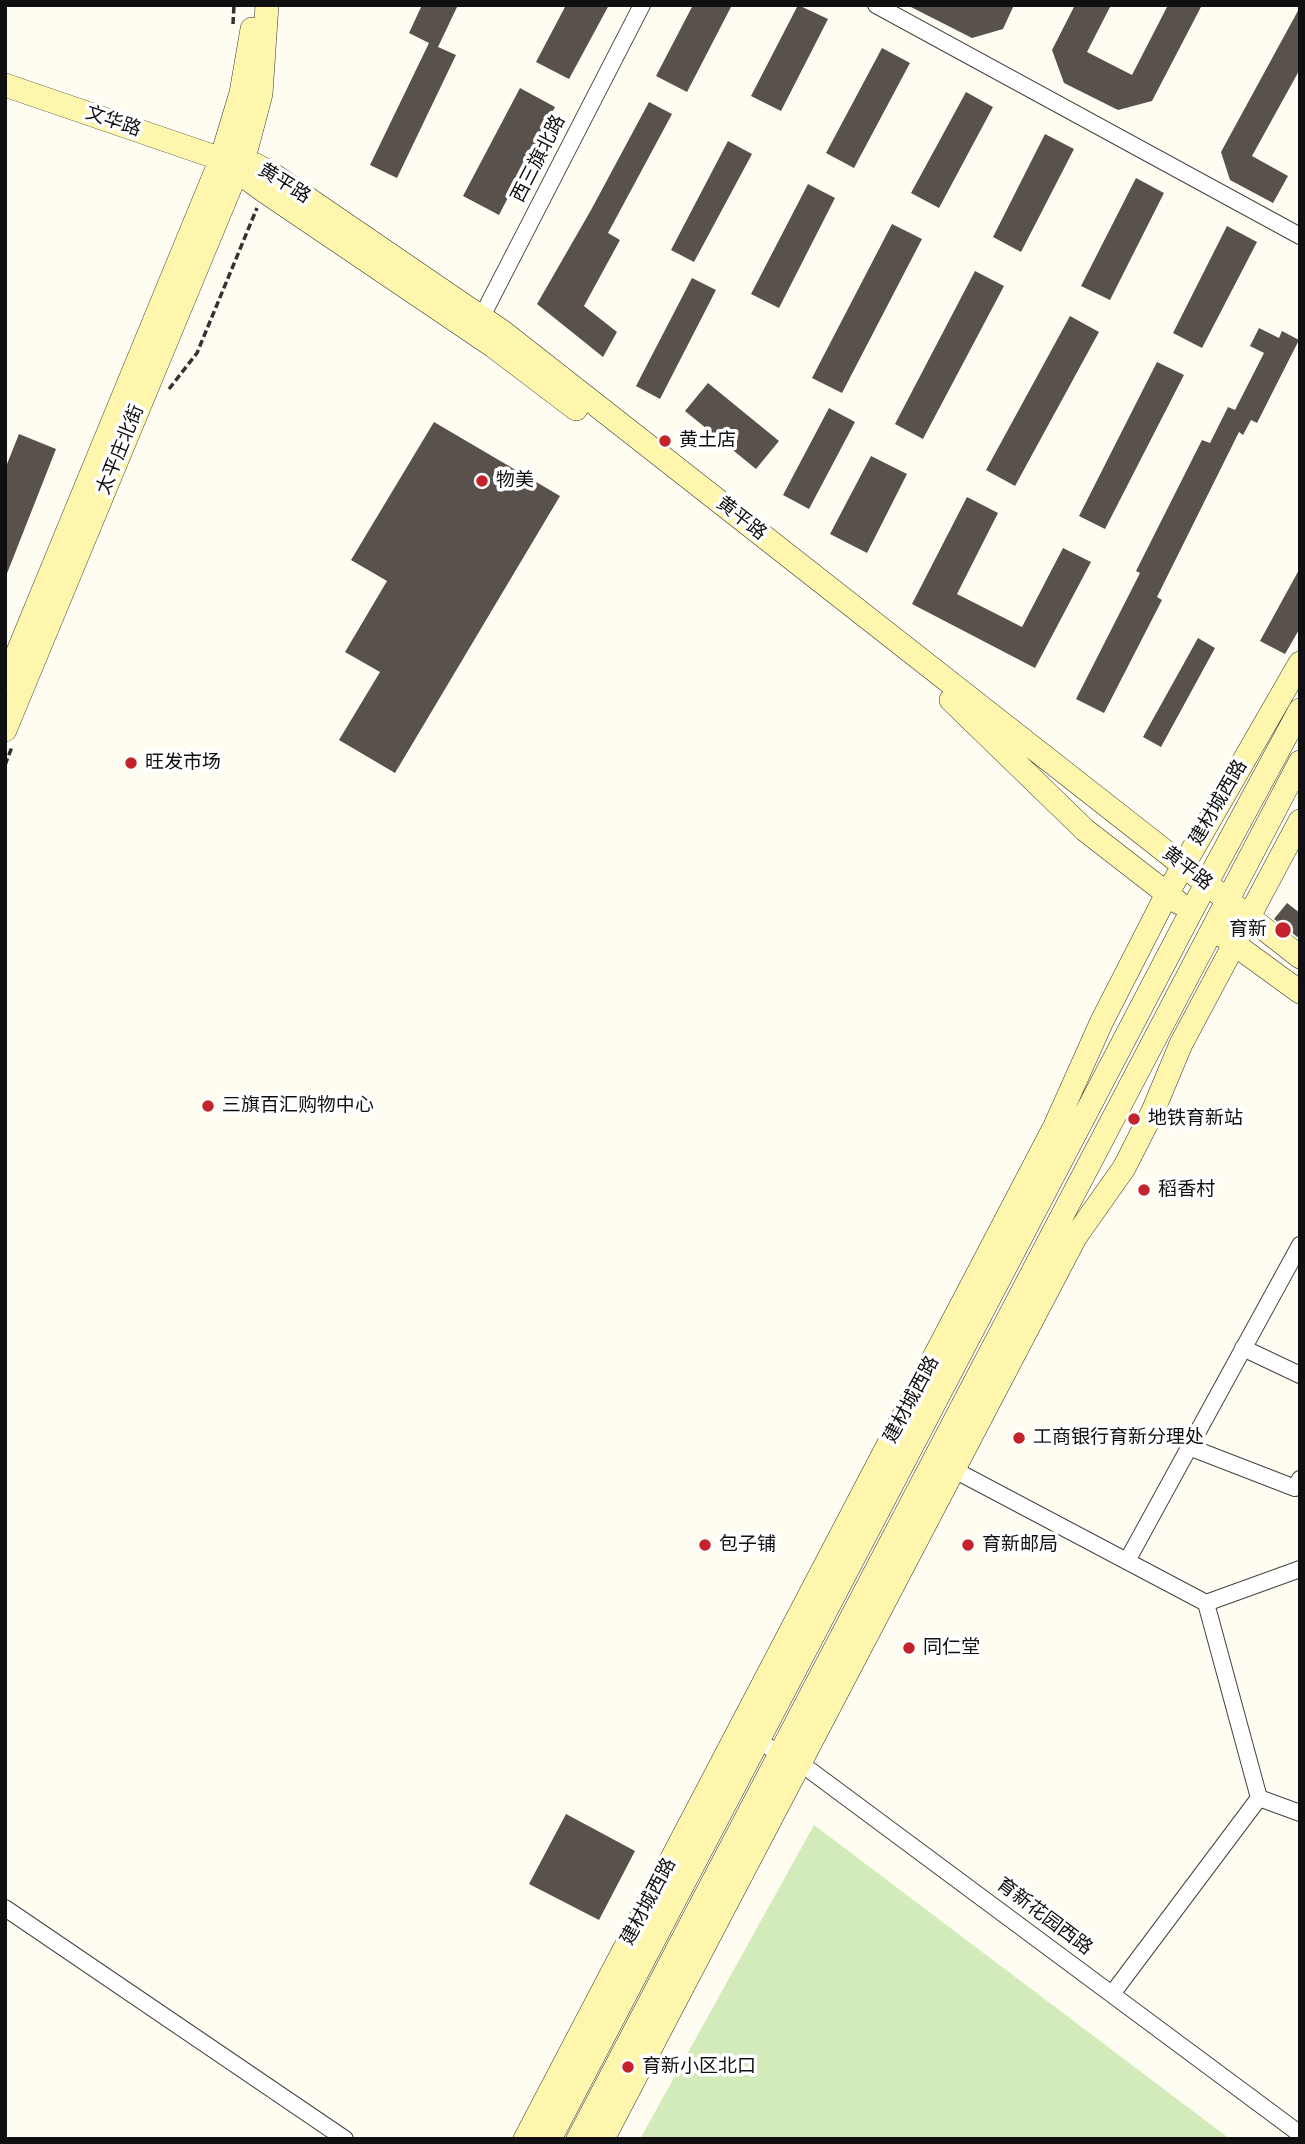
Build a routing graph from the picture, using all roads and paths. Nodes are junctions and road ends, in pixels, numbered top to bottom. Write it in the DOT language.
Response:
graph roads {
  1 [pos="254,5"];
  2 [pos="267,5"];
  3 [pos="642,5"];
  4 [pos="876,5"];
  5 [pos="5,85"];
  6 [pos="233,164"];
  7 [pos="1300,236"];
  8 [pos="478,324"];
  9 [pos="1300,663"];
  10 [pos="5,683"];
  11 [pos="1300,710"];
  12 [pos="5,730"];
  13 [pos="1300,762"];
  14 [pos="1300,821"];
  15 [pos="1183,865"];
  16 [pos="1206,883"];
  17 [pos="1167,894"];
  18 [pos="1227,899"];
  19 [pos="1191,912"];
  20 [pos="1249,917"];
  21 [pos="1212,928"];
  22 [pos="1234,944"];
  23 [pos="1300,957"];
  24 [pos="1300,992"];
  25 [pos="1300,1245"];
  26 [pos="1243,1348"];
  27 [pos="1300,1375"];
  28 [pos="1189,1447"];
  29 [pos="944,1464"];
  30 [pos="1298,1489"];
  31 [pos="1127,1561"];
  32 [pos="1300,1569"];
  33 [pos="1206,1603"];
  34 [pos="758,1741"];
  35 [pos="790,1758"];
  36 [pos="1259,1798"];
  37 [pos="1300,1813"];
  38 [pos="5,1908"];
  39 [pos="1112,1994"];
  40 [pos="1300,2134"];
  41 [pos="345,2139"];
  42 [pos="525,2139"];
  43 [pos="550,2139"];
  44 [pos="578,2139"];
  45 [pos="603,2139"];
  1 -- 6 [label="main road"];
  2 -- 6 [label="main road, 黄平路"];
  3 -- 8 [label="street, 西三旗北路"];
  4 -- 7 [label="street"];
  5 -- 6 [label="main road, 文华路"];
  6 -- 8 [label="main road, 黄平路"];
  6 -- 10 [label="main road, 太平庄北街"];
  6 -- 12 [label="main road, 太平庄北街"];
  8 -- 15 [label="main road, 黄平路"];
  8 -- 17 [label="main road, 黄平路"];
  9 -- 15 [label="main road, 建材城西路"];
  11 -- 16 [label="main road, 建材城西路"];
  13 -- 18 [label="main road"];
  14 -- 20 [label="main road"];
  15 -- 16 [label="main road, 黄平路"];
  15 -- 17 [label="main road, 建材城西路"];
  16 -- 18 [label="main road, 黄平路"];
  16 -- 19 [label="main road, 建材城西路"];
  17 -- 19 [label="main road, 黄平路"];
  17 -- 42 [label="main road, 建材城西路"];
  18 -- 20 [label="main road, 黄平路"];
  18 -- 21 [label="main road"];
  19 -- 21 [label="main road, 黄平路"];
  19 -- 34 [label="main road, 建材城西路"];
  20 -- 22 [label="main road"];
  20 -- 23 [label="main road, 黄平路"];
  21 -- 22 [label="main road, 黄平路"];
  21 -- 29 [label="main road"];
  22 -- 24 [label="main road, 黄平路"];
  22 -- 29 [label="main road"];
  25 -- 26 [label="street"];
  26 -- 27 [label="street"];
  26 -- 28 [label="street"];
  28 -- 30 [label="street"];
  28 -- 31 [label="street"];
  29 -- 31 [label="street"];
  29 -- 35 [label="main road"];
  31 -- 33 [label="street"];
  32 -- 33 [label="street"];
  33 -- 36 [label="street"];
  34 -- 35 [label="street, 育新花园西路"];
  34 -- 43 [label="main road, 建材城西路"];
  35 -- 39 [label="street, 育新花园西路"];
  35 -- 44 [label="main road"];
  35 -- 45 [label="main road"];
  36 -- 37 [label="street"];
  36 -- 39 [label="street"];
  38 -- 41 [label="street"];
  39 -- 40 [label="street, 育新花园西路"];
}
